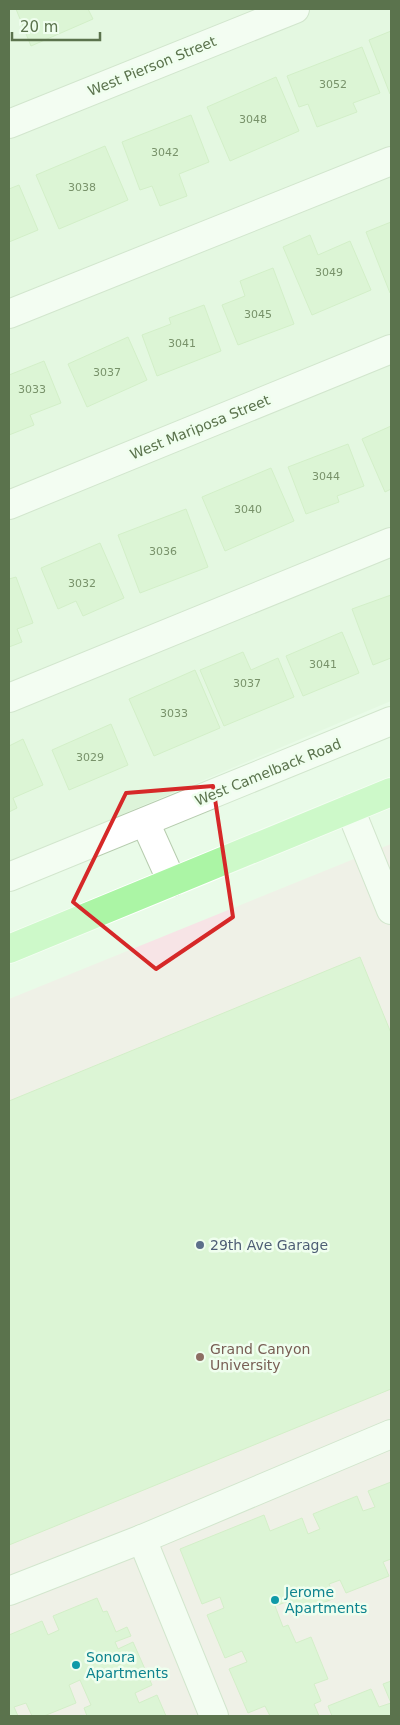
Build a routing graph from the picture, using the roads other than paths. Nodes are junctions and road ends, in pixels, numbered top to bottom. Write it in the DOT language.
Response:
graph roads {
  1 [pos="295,9"];
  2 [pos="9,124"];
  3 [pos="391,161"];
  4 [pos="9,314"];
  5 [pos="391,349"];
  6 [pos="9,505"];
  7 [pos="391,542"];
  8 [pos="9,698"];
  9 [pos="391,722"];
  10 [pos="391,792"];
  11 [pos="350,809"];
  12 [pos="145,822"];
  13 [pos="9,877"];
  14 [pos="172,882"];
  15 [pos="391,910"];
  16 [pos="9,949"];
  17 [pos="391,1434"];
  18 [pos="142,1539"];
  19 [pos="9,1591"];
  20 [pos="214,1716"];
  1 -- 2 [label="street, West Pierson Street"];
  3 -- 4 [label="street"];
  5 -- 6 [label="street, West Mariposa Street"];
  7 -- 8 [label="street"];
  9 -- 12 [label="street, West Camelback Road"];
  10 -- 11 [label="main road"];
  11 -- 14 [label="main road"];
  11 -- 15 [label="street"];
  12 -- 13 [label="street, West Camelback Road"];
  12 -- 14 [label="street"];
  14 -- 16 [label="main road"];
  17 -- 18 [label="street"];
  18 -- 19 [label="street"];
  18 -- 20 [label="street"];
}
